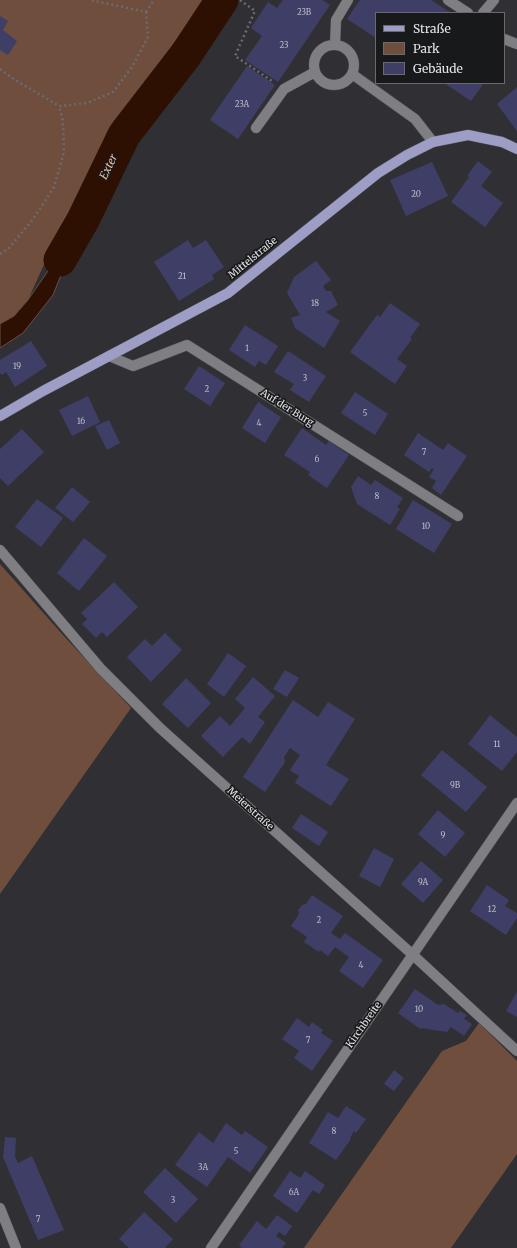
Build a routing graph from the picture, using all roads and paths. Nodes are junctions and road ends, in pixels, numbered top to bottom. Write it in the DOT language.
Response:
graph roads {
  1 [pos="90,0"];
  2 [pos="154,0"];
  3 [pos="240,0"];
  4 [pos="348,0"];
  5 [pos="448,0"];
  6 [pos="494,0"];
  7 [pos="146,12"];
  8 [pos="466,12"];
  9 [pos="484,12"];
  10 [pos="505,40"];
  11 [pos="517,44"];
  12 [pos="335,45"];
  13 [pos="0,70"];
  14 [pos="315,72"];
  15 [pos="352,74"];
  16 [pos="284,89"];
  17 [pos="59,106"];
  18 [pos="256,128"];
  19 [pos="433,142"];
  20 [pos="517,149"];
  21 [pos="0,254"];
  22 [pos="109,356"];
  23 [pos="0,416"];
  24 [pos="458,516"];
  25 [pos="0,550"];
  26 [pos="517,803"];
  27 [pos="413,955"];
  28 [pos="517,1051"];
  29 [pos="0,1208"];
  30 [pos="16,1248"];
  31 [pos="211,1248"];
  1 -- 7 [label="path"];
  2 -- 7 [label="path"];
  3 -- 16 [label="path"];
  4 -- 12 [label="street"];
  5 -- 8 [label="street"];
  6 -- 9 [label="street"];
  7 -- 17 [label="path"];
  10 -- 11 [label="street"];
  12 -- 14 [label="street"];
  12 -- 15 [label="street"];
  13 -- 17 [label="path"];
  14 -- 15 [label="street"];
  14 -- 16 [label="street"];
  15 -- 19 [label="street"];
  16 -- 18 [label="street"];
  17 -- 21 [label="path"];
  19 -- 20 [label="main road, Mittelstraße"];
  19 -- 22 [label="main road, Mittelstraße"];
  22 -- 23 [label="main road, Mittelstraße"];
  22 -- 24 [label="street, Auf der Burg"];
  25 -- 27 [label="street, Meierstraße"];
  26 -- 27 [label="street, Kirchbreite"];
  27 -- 28 [label="street, Meierstraße"];
  27 -- 31 [label="street, Kirchbreite"];
  29 -- 30 [label="street"];
}
